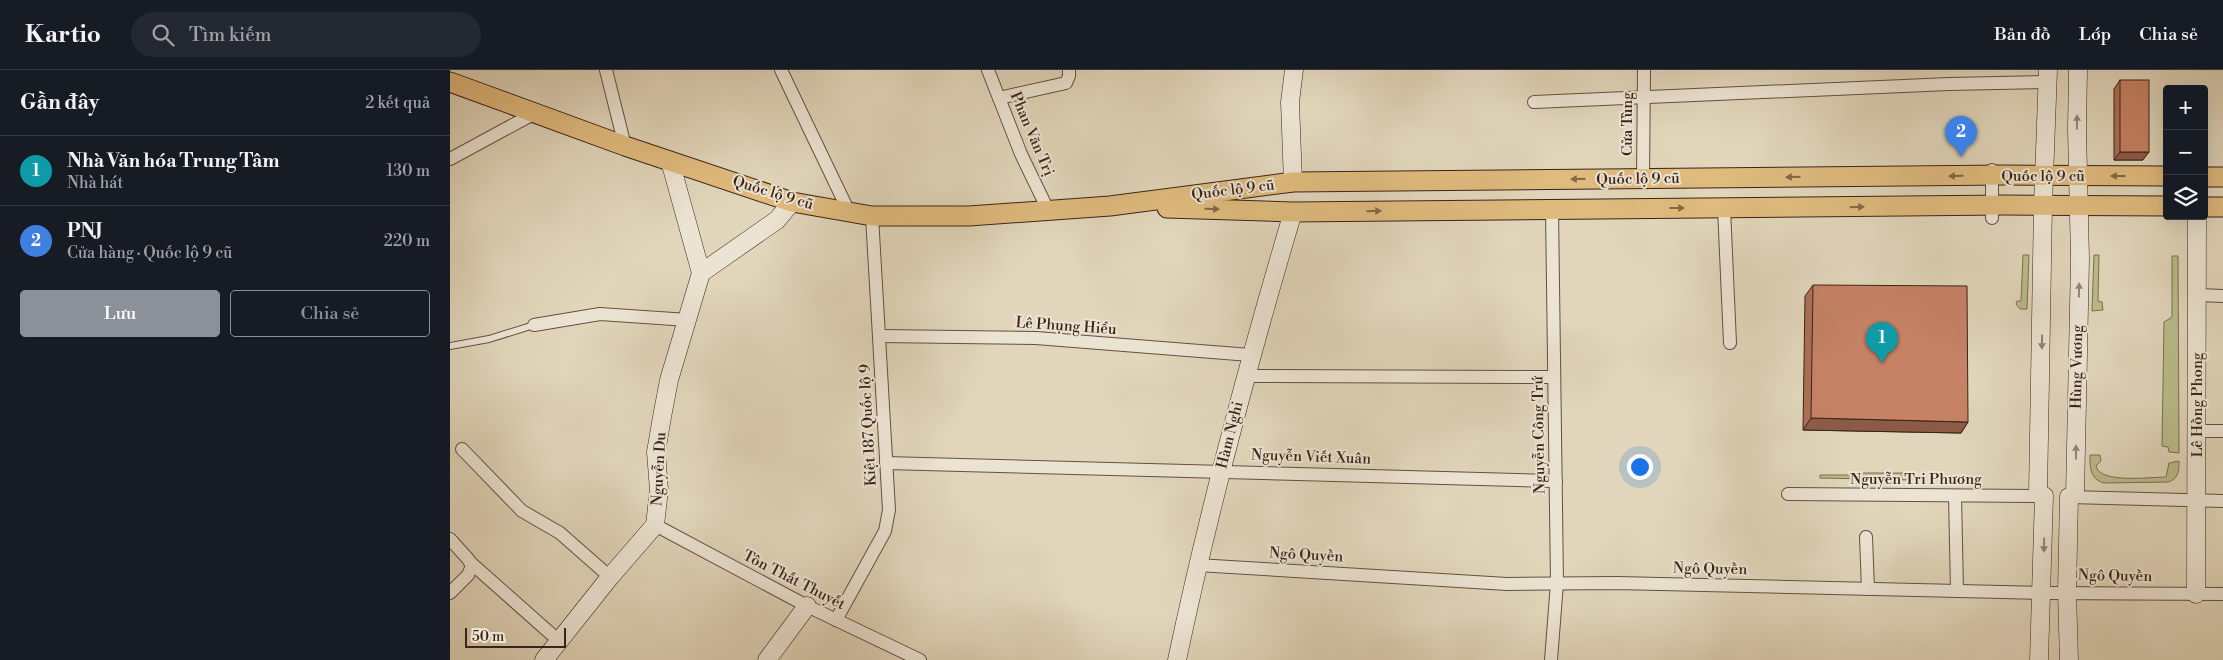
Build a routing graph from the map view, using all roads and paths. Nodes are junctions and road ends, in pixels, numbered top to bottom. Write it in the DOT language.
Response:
graph roads {
  1 [pos="606,70"];
  2 [pos="781,70"];
  3 [pos="988,70"];
  4 [pos="1070,70"];
  5 [pos="1294,70"];
  6 [pos="1644,70"];
  7 [pos="2078,70"];
  8 [pos="2048,76"];
  9 [pos="450,82"];
  10 [pos="1643,97"];
  11 [pos="999,98"];
  12 [pos="1534,102"];
  13 [pos="535,113"];
  14 [pos="625,146"];
  15 [pos="450,158"];
  16 [pos="670,161"];
  17 [pos="1992,172"];
  18 [pos="2045,176"];
  19 [pos="2079,176"];
  20 [pos="2163,176"];
  21 [pos="2208,177"];
  22 [pos="2223,177"];
  23 [pos="1724,178"];
  24 [pos="1644,179"];
  25 [pos="1552,180"];
  26 [pos="1293,182"];
  27 [pos="792,202"];
  28 [pos="2043,205"];
  29 [pos="1110,206"];
  30 [pos="2080,206"];
  31 [pos="2163,206"];
  32 [pos="2208,206"];
  33 [pos="2223,207"];
  34 [pos="1643,208"];
  35 [pos="1724,208"];
  36 [pos="1552,209"];
  37 [pos="1048,210"];
  38 [pos="1992,211"];
  39 [pos="1293,212"];
  40 [pos="850,214"];
  41 [pos="872,216"];
  42 [pos="2197,220"];
  43 [pos="701,273"];
  44 [pos="2198,295"];
  45 [pos="2223,296"];
  46 [pos="688,320"];
  47 [pos="534,325"];
  48 [pos="879,336"];
  49 [pos="1730,343"];
  50 [pos="450,346"];
  51 [pos="1250,355"];
  52 [pos="1245,376"];
  53 [pos="1554,377"];
  54 [pos="2223,430"];
  55 [pos="2197,431"];
  56 [pos="462,450"];
  57 [pos="886,463"];
  58 [pos="1221,470"];
  59 [pos="1556,481"];
  60 [pos="1788,494"];
  61 [pos="2041,495"];
  62 [pos="1955,496"];
  63 [pos="2072,496"];
  64 [pos="2197,500"];
  65 [pos="2223,501"];
  66 [pos="655,525"];
  67 [pos="1866,537"];
  68 [pos="450,540"];
  69 [pos="471,563"];
  70 [pos="1197,565"];
  71 [pos="610,576"];
  72 [pos="1557,583"];
  73 [pos="1868,589"];
  74 [pos="1956,591"];
  75 [pos="450,592"];
  76 [pos="2067,592"];
  77 [pos="2043,593"];
  78 [pos="2196,594"];
  79 [pos="2223,594"];
  80 [pos="807,606"];
  81 [pos="836,620"];
  82 [pos="559,641"];
  83 [pos="544,660"];
  84 [pos="767,660"];
  85 [pos="920,660"];
  86 [pos="1177,660"];
  87 [pos="1551,660"];
  88 [pos="2040,660"];
  89 [pos="2070,660"];
  1 -- 14 [label="street"];
  2 -- 40 [label="street"];
  3 -- 11 [label="street, Phan Văn Trị"];
  4 -- 11 [label="street"];
  5 -- 26 [label="street"];
  6 -- 10 [label="street, Cửa Tùng"];
  19 -- 7 [label="street, Hùng Vương, one-way"];
  8 -- 10 [label="street"];
  8 -- 18 [label="street"];
  9 -- 13 [label="main road, Quốc lộ 9 cũ"];
  10 -- 12 [label="street"];
  10 -- 24 [label="street, Cửa Tùng"];
  11 -- 37 [label="street, Phan Văn Trị"];
  13 -- 14 [label="main road, Quốc lộ 9 cũ"];
  13 -- 15 [label="street"];
  14 -- 16 [label="main road, Quốc lộ 9 cũ"];
  16 -- 27 [label="main road, Quốc lộ 9 cũ"];
  16 -- 43 [label="street"];
  17 -- 18 [label="main road, Quốc lộ 9 cũ"];
  17 -- 23 [label="main road, Quốc lộ 9 cũ, one-way"];
  17 -- 38 [label="street"];
  18 -- 19 [label="main road, Quốc lộ 9 cũ"];
  18 -- 28 [label="street"];
  20 -- 19 [label="main road, Quốc lộ 9 cũ, one-way"];
  19 -- 30 [label="street, Hùng Vương"];
  21 -- 22 [label="main road"];
  23 -- 24 [label="main road, Quốc lộ 9 cũ"];
  23 -- 35 [label="main road"];
  24 -- 25 [label="main road, Quốc lộ 9 cũ, one-way"];
  24 -- 34 [label="main road"];
  25 -- 26 [label="main road, Quốc lộ 9 cũ"];
  25 -- 36 [label="main road"];
  26 -- 29 [label="main road, Quốc lộ 9 cũ"];
  26 -- 39 [label="main road"];
  27 -- 40 [label="main road, Quốc lộ 9 cũ"];
  27 -- 43 [label="street"];
  28 -- 30 [label="main road, Quốc lộ 9 cũ"];
  28 -- 38 [label="main road, Quốc lộ 9 cũ"];
  28 -- 61 [label="street, one-way"];
  29 -- 37 [label="main road, Quốc lộ 9 cũ"];
  29 -- 39 [label="main road, Quốc lộ 9 cũ, one-way"];
  30 -- 31 [label="main road, Quốc lộ 9 cũ"];
  63 -- 30 [label="street, Hùng Vương, one-way"];
  32 -- 33 [label="main road"];
  34 -- 35 [label="main road, Quốc lộ 9 cũ, one-way"];
  34 -- 36 [label="main road, Quốc lộ 9 cũ"];
  35 -- 38 [label="main road, Quốc lộ 9 cũ, one-way"];
  35 -- 49 [label="street"];
  39 -- 36 [label="main road, Quốc lộ 9 cũ, one-way"];
  36 -- 53 [label="street, Nguyễn Công Trứ"];
  37 -- 41 [label="main road, Quốc lộ 9 cũ"];
  39 -- 51 [label="street, Hàm Nghi"];
  40 -- 41 [label="main road, Quốc lộ 9 cũ"];
  41 -- 48 [label="street, Kiệt 187 Quốc lộ 9"];
  42 -- 44 [label="street, Lê Hồng Phong"];
  43 -- 46 [label="street, Nguyễn Du"];
  44 -- 45 [label="street"];
  44 -- 55 [label="street, Lê Hồng Phong"];
  46 -- 47 [label="street"];
  46 -- 66 [label="street, Nguyễn Du"];
  47 -- 50 [label="lane"];
  48 -- 51 [label="street, Lê Phụng Hiểu"];
  48 -- 57 [label="street, Kiệt 187 Quốc lộ 9"];
  51 -- 52 [label="street, Hàm Nghi"];
  52 -- 53 [label="street"];
  52 -- 58 [label="street, Hàm Nghi"];
  53 -- 59 [label="street, Nguyễn Công Trứ"];
  54 -- 55 [label="street"];
  55 -- 64 [label="street, Lê Hồng Phong"];
  56 -- 71 [label="street"];
  57 -- 58 [label="street, Nguyễn Viết Xuân"];
  57 -- 81 [label="street, Kiệt 187 Quốc lộ 9"];
  58 -- 59 [label="street, Nguyễn Viết Xuân"];
  58 -- 70 [label="street, Hàm Nghi"];
  59 -- 72 [label="street, Nguyễn Công Trứ"];
  60 -- 62 [label="street, Nguyễn Tri Phương"];
  61 -- 62 [label="street, Nguyễn Tri Phương"];
  61 -- 63 [label="street"];
  61 -- 77 [label="street, one-way"];
  62 -- 74 [label="street"];
  63 -- 64 [label="street"];
  63 -- 76 [label="street, Hùng Vương"];
  64 -- 65 [label="street"];
  64 -- 78 [label="street, Lê Hồng Phong"];
  66 -- 71 [label="street, Nguyễn Du"];
  66 -- 80 [label="street, Tôn Thất Thuyết"];
  67 -- 73 [label="street"];
  68 -- 69 [label="street"];
  69 -- 75 [label="street"];
  69 -- 82 [label="street"];
  70 -- 72 [label="street, Ngô Quyền"];
  70 -- 86 [label="street, Hàm Nghi"];
  71 -- 82 [label="street, Nguyễn Du"];
  72 -- 73 [label="street, Ngô Quyền"];
  72 -- 87 [label="street, Nguyễn Công Trứ"];
  73 -- 74 [label="street, Ngô Quyền"];
  74 -- 77 [label="street, Ngô Quyền"];
  76 -- 77 [label="street, Ngô Quyền"];
  76 -- 78 [label="street, Ngô Quyền"];
  76 -- 89 [label="street, Hùng Vương"];
  77 -- 88 [label="street"];
  78 -- 79 [label="street, Ngô Quyền"];
  80 -- 81 [label="street, Tôn Thất Thuyết"];
  80 -- 84 [label="street"];
  81 -- 85 [label="street, Tôn Thất Thuyết"];
  82 -- 83 [label="street, Nguyễn Du"];
}
